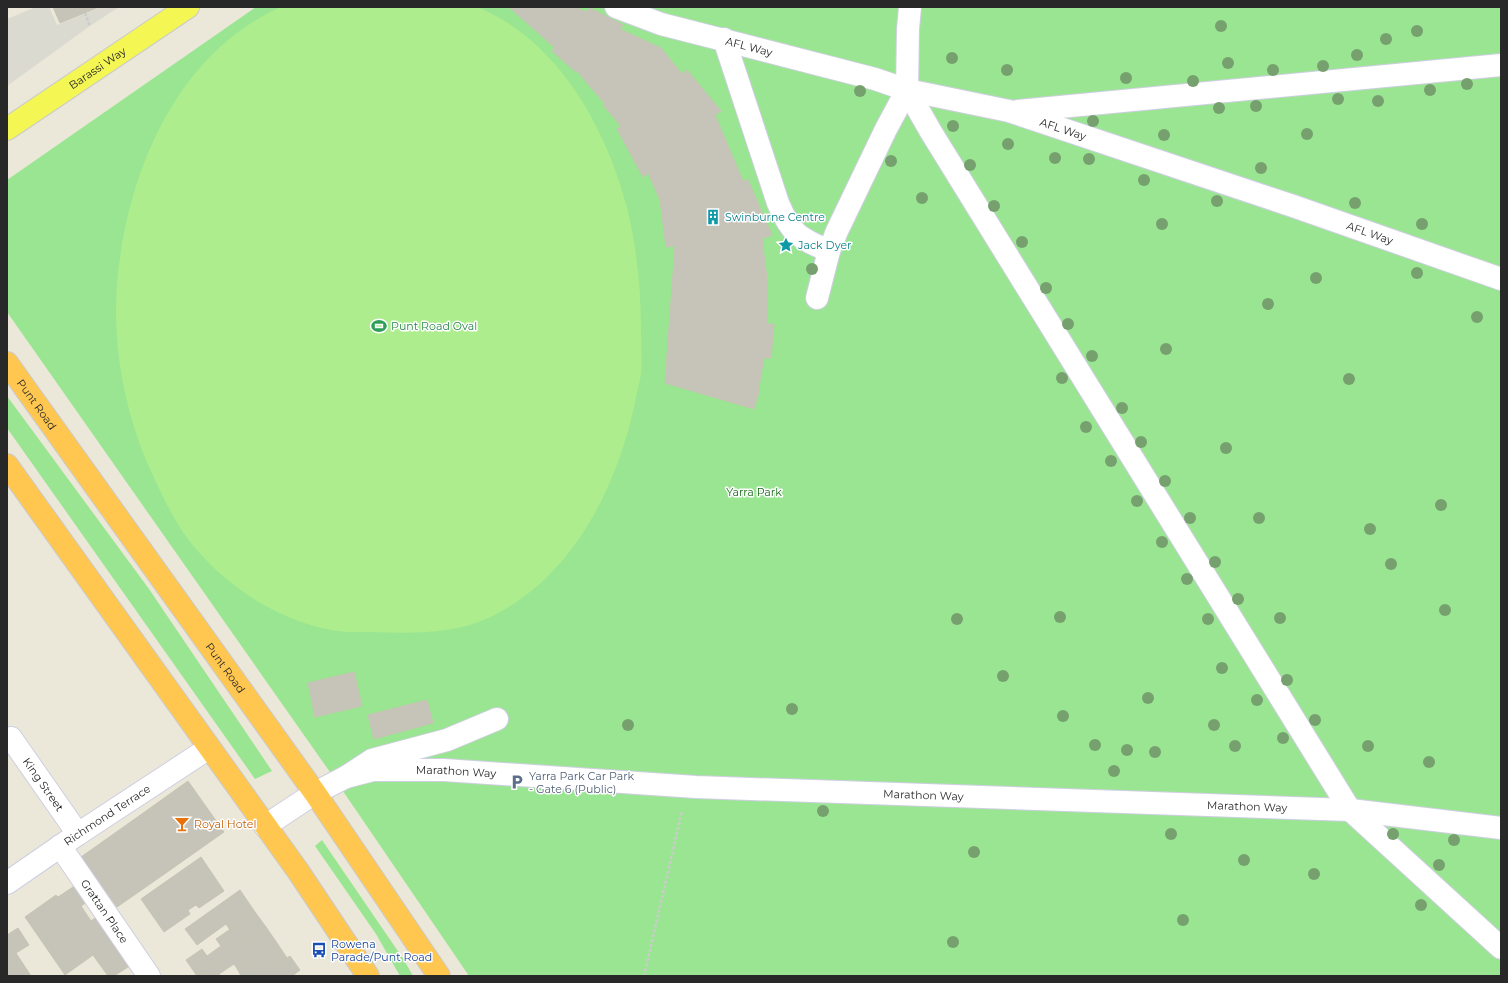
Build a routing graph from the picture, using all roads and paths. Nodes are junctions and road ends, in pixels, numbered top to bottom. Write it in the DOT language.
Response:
graph roads {
  1 [pos="188,7"];
  2 [pos="616,7"];
  3 [pos="910,7"];
  4 [pos="85,14"];
  5 [pos="90,26"];
  6 [pos="724,39"];
  7 [pos="1501,65"];
  8 [pos="907,90"];
  9 [pos="36,109"];
  10 [pos="1009,112"];
  11 [pos="7,116"];
  12 [pos="7,129"];
  13 [pos="829,252"];
  14 [pos="1501,279"];
  15 [pos="816,298"];
  16 [pos="7,363"];
  17 [pos="7,464"];
  18 [pos="497,719"];
  19 [pos="7,740"];
  20 [pos="208,748"];
  21 [pos="346,777"];
  22 [pos="688,786"];
  23 [pos="315,793"];
  24 [pos="1350,810"];
  25 [pos="265,826"];
  26 [pos="1501,828"];
  27 [pos="78,834"];
  28 [pos="60,846"];
  29 [pos="7,883"];
  30 [pos="1501,948"];
  31 [pos="149,976"];
  32 [pos="368,976"];
  33 [pos="439,976"];
  34 [pos="644,976"];
  1 -- 9 [label="main road, Barassi Way"];
  2 -- 6 [label="street, AFL Way"];
  3 -- 8 [label="street"];
  4 -- 5 [label="path"];
  6 -- 8 [label="street, AFL Way"];
  6 -- 13 [label="street"];
  7 -- 10 [label="street"];
  8 -- 10 [label="street, AFL Way"];
  8 -- 13 [label="street"];
  8 -- 24 [label="street"];
  9 -- 11 [label="main road"];
  9 -- 12 [label="main road, Barassi Way"];
  10 -- 14 [label="street, AFL Way"];
  13 -- 15 [label="street"];
  16 -- 23 [label="highway, Punt Road"];
  17 -- 20 [label="highway"];
  18 -- 21 [label="street"];
  19 -- 27 [label="street, King Street"];
  20 -- 25 [label="highway"];
  20 -- 27 [label="street, Richmond Terrace"];
  21 -- 22 [label="street, Marathon Way"];
  21 -- 23 [label="street"];
  22 -- 24 [label="street, Marathon Way"];
  22 -- 34 [label="path"];
  23 -- 25 [label="street"];
  23 -- 33 [label="highway, Punt Road"];
  24 -- 26 [label="street, Marathon Way"];
  24 -- 30 [label="street"];
  25 -- 32 [label="highway"];
  27 -- 28 [label="street, Richmond Terrace"];
  28 -- 29 [label="street, Richmond Terrace"];
  28 -- 31 [label="street, Grattan Place"];
}
